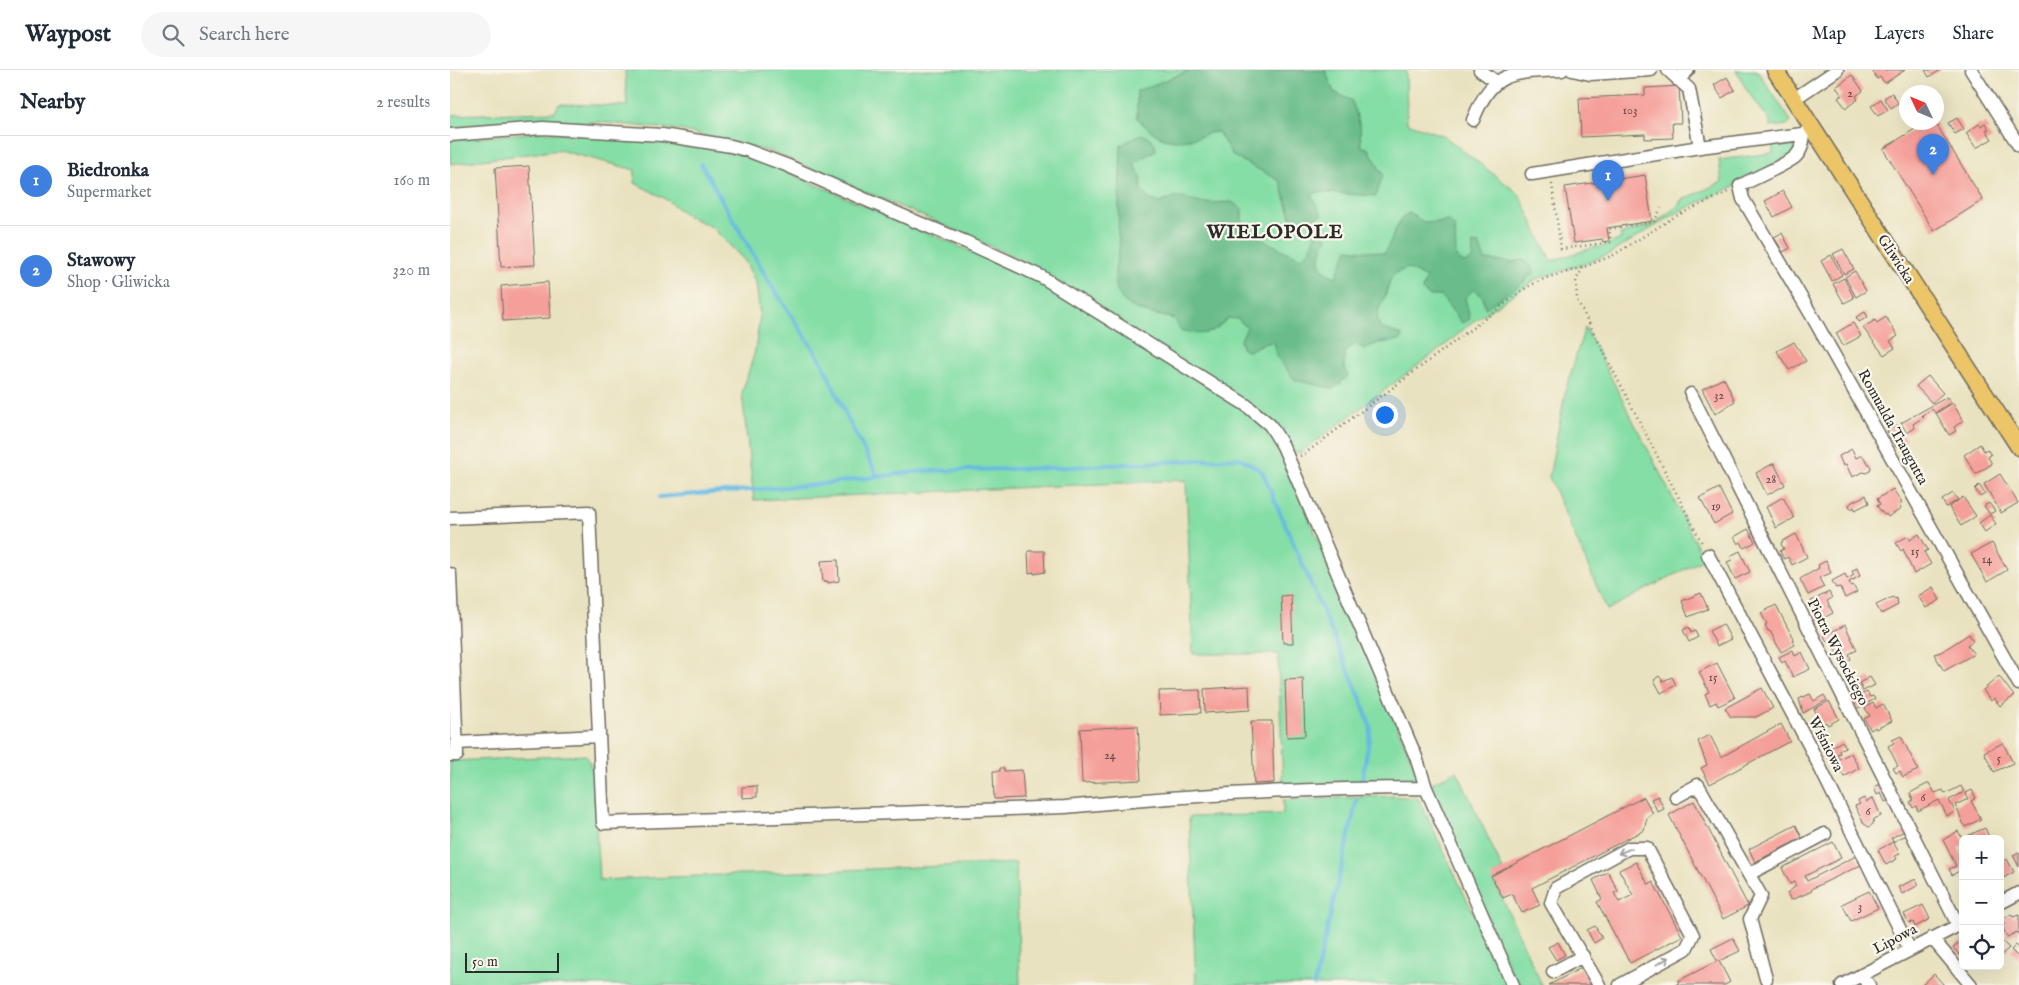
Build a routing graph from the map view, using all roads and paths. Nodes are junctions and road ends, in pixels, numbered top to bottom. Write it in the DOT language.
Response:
graph roads {
  1 [pos="1480,70"];
  2 [pos="1562,70"];
  3 [pos="1572,70"];
  4 [pos="1651,70"];
  5 [pos="1668,70"];
  6 [pos="1688,70"];
  7 [pos="1775,70"];
  8 [pos="1837,70"];
  9 [pos="1971,70"];
  10 [pos="1542,71"];
  11 [pos="1678,80"];
  12 [pos="1495,81"];
  13 [pos="1794,99"];
  14 [pos="1473,120"];
  15 [pos="1808,132"];
  16 [pos="450,136"];
  17 [pos="2019,146"];
  18 [pos="1700,147"];
  19 [pos="1532,174"];
  20 [pos="1740,186"];
  21 [pos="1551,188"];
  22 [pos="1661,208"];
  23 [pos="1584,268"];
  24 [pos="1691,394"];
  25 [pos="2019,447"];
  26 [pos="1285,451"];
  27 [pos="450,518"];
  28 [pos="1708,555"];
  29 [pos="450,574"];
  30 [pos="2019,684"];
  31 [pos="599,736"];
  32 [pos="457,742"];
  33 [pos="450,755"];
  34 [pos="1426,788"];
  35 [pos="1676,797"];
  36 [pos="1825,834"];
  37 [pos="1749,874"];
  38 [pos="2019,893"];
  39 [pos="2004,901"];
  40 [pos="1959,922"];
  41 [pos="1959,924"];
  42 [pos="1932,938"];
  43 [pos="1910,950"];
  44 [pos="1583,956"];
  45 [pos="1553,972"];
  46 [pos="1766,979"];
  47 [pos="1865,980"];
  48 [pos="1513,985"];
  49 [pos="1599,985"];
  50 [pos="1620,985"];
  51 [pos="1842,985"];
  52 [pos="1971,985"];
  1 -- 12 [label="street"];
  2 -- 10 [label="street"];
  3 -- 4 [label="street"];
  5 -- 11 [label="street"];
  6 -- 11 [label="street"];
  7 -- 13 [label="main road, Gliwicka"];
  8 -- 13 [label="street"];
  9 -- 17 [label="street"];
  10 -- 12 [label="street"];
  11 -- 18 [label="street"];
  12 -- 14 [label="street"];
  13 -- 15 [label="main road, Gliwicka"];
  15 -- 18 [label="street"];
  15 -- 20 [label="street"];
  15 -- 25 [label="main road, Gliwicka"];
  16 -- 26 [label="street"];
  18 -- 19 [label="street"];
  20 -- 23 [label="path"];
  20 -- 30 [label="street, Romualda Traugutta"];
  21 -- 22 [label="path"];
  23 -- 26 [label="path"];
  23 -- 28 [label="path"];
  24 -- 40 [label="street, Piotra Wysockiego"];
  26 -- 34 [label="street"];
  27 -- 31 [label="street"];
  28 -- 43 [label="street, Wiśniowa"];
  29 -- 32 [label="street"];
  31 -- 32 [label="street"];
  31 -- 34 [label="street"];
  32 -- 33 [label="street"];
  34 -- 48 [label="street"];
  35 -- 37 [label="street"];
  36 -- 37 [label="street"];
  37 -- 46 [label="street"];
  38 -- 39 [label="street"];
  41 -- 42 [label="street, Lipowa"];
  42 -- 43 [label="street, Lipowa"];
  42 -- 52 [label="street"];
  43 -- 47 [label="street, Lipowa"];
  44 -- 45 [label="street"];
  44 -- 49 [label="street"];
  50 -- 44 [label="street, one-way"];
  47 -- 51 [label="street, Lipowa"];
}
